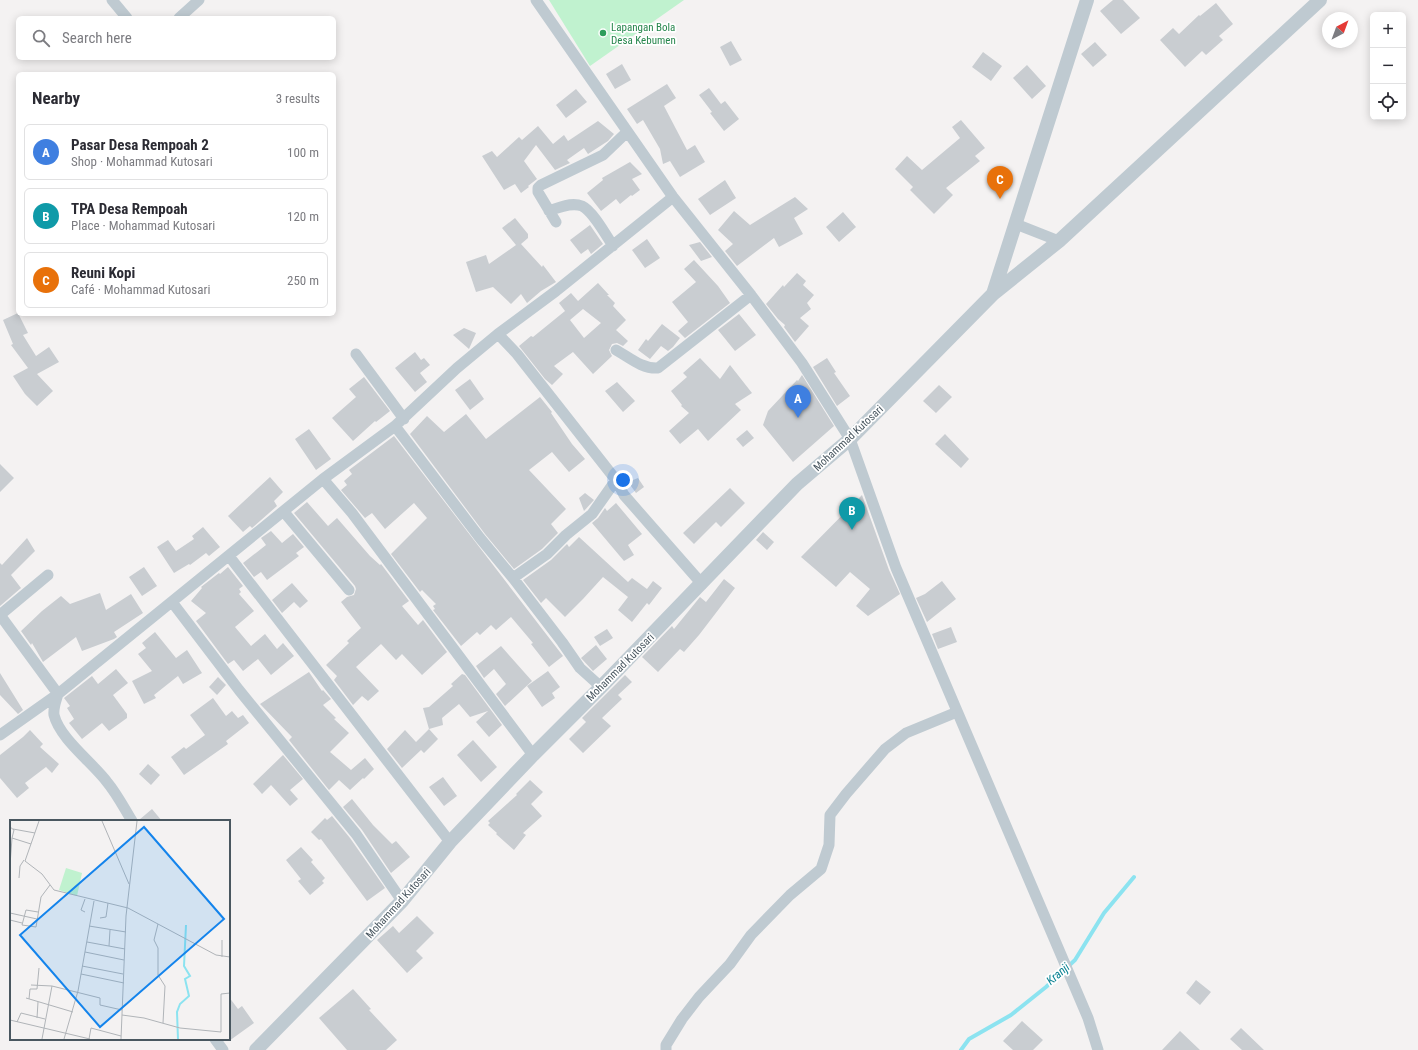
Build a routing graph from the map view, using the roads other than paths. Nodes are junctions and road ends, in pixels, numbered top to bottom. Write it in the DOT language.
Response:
graph roads {
  1 [pos="112,0"];
  2 [pos="199,0"];
  3 [pos="536,0"];
  4 [pos="1087,0"];
  5 [pos="1320,0"];
  6 [pos="125,16"];
  7 [pos="181,16"];
  8 [pos="627,132"];
  9 [pos="673,197"];
  10 [pos="549,211"];
  11 [pos="556,222"];
  12 [pos="1016,224"];
  13 [pos="1059,242"];
  14 [pos="613,246"];
  15 [pos="993,294"];
  16 [pos="751,295"];
  17 [pos="498,334"];
  18 [pos="616,350"];
  19 [pos="356,354"];
  20 [pos="404,419"];
  21 [pos="395,426"];
  22 [pos="850,439"];
  23 [pos="323,479"];
  24 [pos="616,480"];
  25 [pos="284,512"];
  26 [pos="229,556"];
  27 [pos="48,575"];
  28 [pos="513,578"];
  29 [pos="702,584"];
  30 [pos="349,590"];
  31 [pos="172,602"];
  32 [pos="0,615"];
  33 [pos="601,687"];
  34 [pos="58,694"];
  35 [pos="957,712"];
  36 [pos="0,736"];
  37 [pos="533,755"];
  38 [pos="131,820"];
  39 [pos="450,842"];
  40 [pos="402,901"];
  41 [pos="216,1040"];
  42 [pos="222,1050"];
  43 [pos="256,1050"];
  44 [pos="666,1050"];
  45 [pos="1098,1050"];
  1 -- 6 [label="street"];
  2 -- 7 [label="street"];
  3 -- 8 [label="street"];
  4 -- 12 [label="street"];
  5 -- 13 [label="street, Mohammad Kutosari"];
  8 -- 9 [label="street"];
  8 -- 10 [label="street"];
  9 -- 14 [label="street"];
  9 -- 16 [label="street"];
  10 -- 11 [label="street"];
  10 -- 14 [label="street"];
  12 -- 13 [label="street"];
  12 -- 15 [label="street"];
  13 -- 15 [label="street, Mohammad Kutosari"];
  14 -- 17 [label="street"];
  15 -- 22 [label="street, Mohammad Kutosari"];
  16 -- 18 [label="street"];
  16 -- 22 [label="street"];
  17 -- 20 [label="street"];
  17 -- 24 [label="street"];
  19 -- 20 [label="street"];
  20 -- 21 [label="street"];
  21 -- 23 [label="street"];
  21 -- 28 [label="street"];
  22 -- 29 [label="street, Mohammad Kutosari"];
  22 -- 35 [label="street"];
  23 -- 25 [label="street"];
  23 -- 37 [label="street"];
  24 -- 28 [label="street"];
  24 -- 29 [label="street"];
  25 -- 26 [label="street"];
  25 -- 30 [label="street"];
  26 -- 31 [label="street"];
  26 -- 39 [label="street"];
  27 -- 32 [label="street"];
  28 -- 33 [label="street"];
  29 -- 33 [label="street, Mohammad Kutosari"];
  31 -- 34 [label="street"];
  31 -- 40 [label="street"];
  32 -- 34 [label="street"];
  33 -- 37 [label="street, Mohammad Kutosari"];
  34 -- 36 [label="street"];
  34 -- 38 [label="street"];
  35 -- 44 [label="street"];
  35 -- 45 [label="street"];
  37 -- 39 [label="street, Mohammad Kutosari"];
  39 -- 40 [label="street, Mohammad Kutosari"];
  40 -- 43 [label="street, Mohammad Kutosari"];
  41 -- 42 [label="street"];
}
